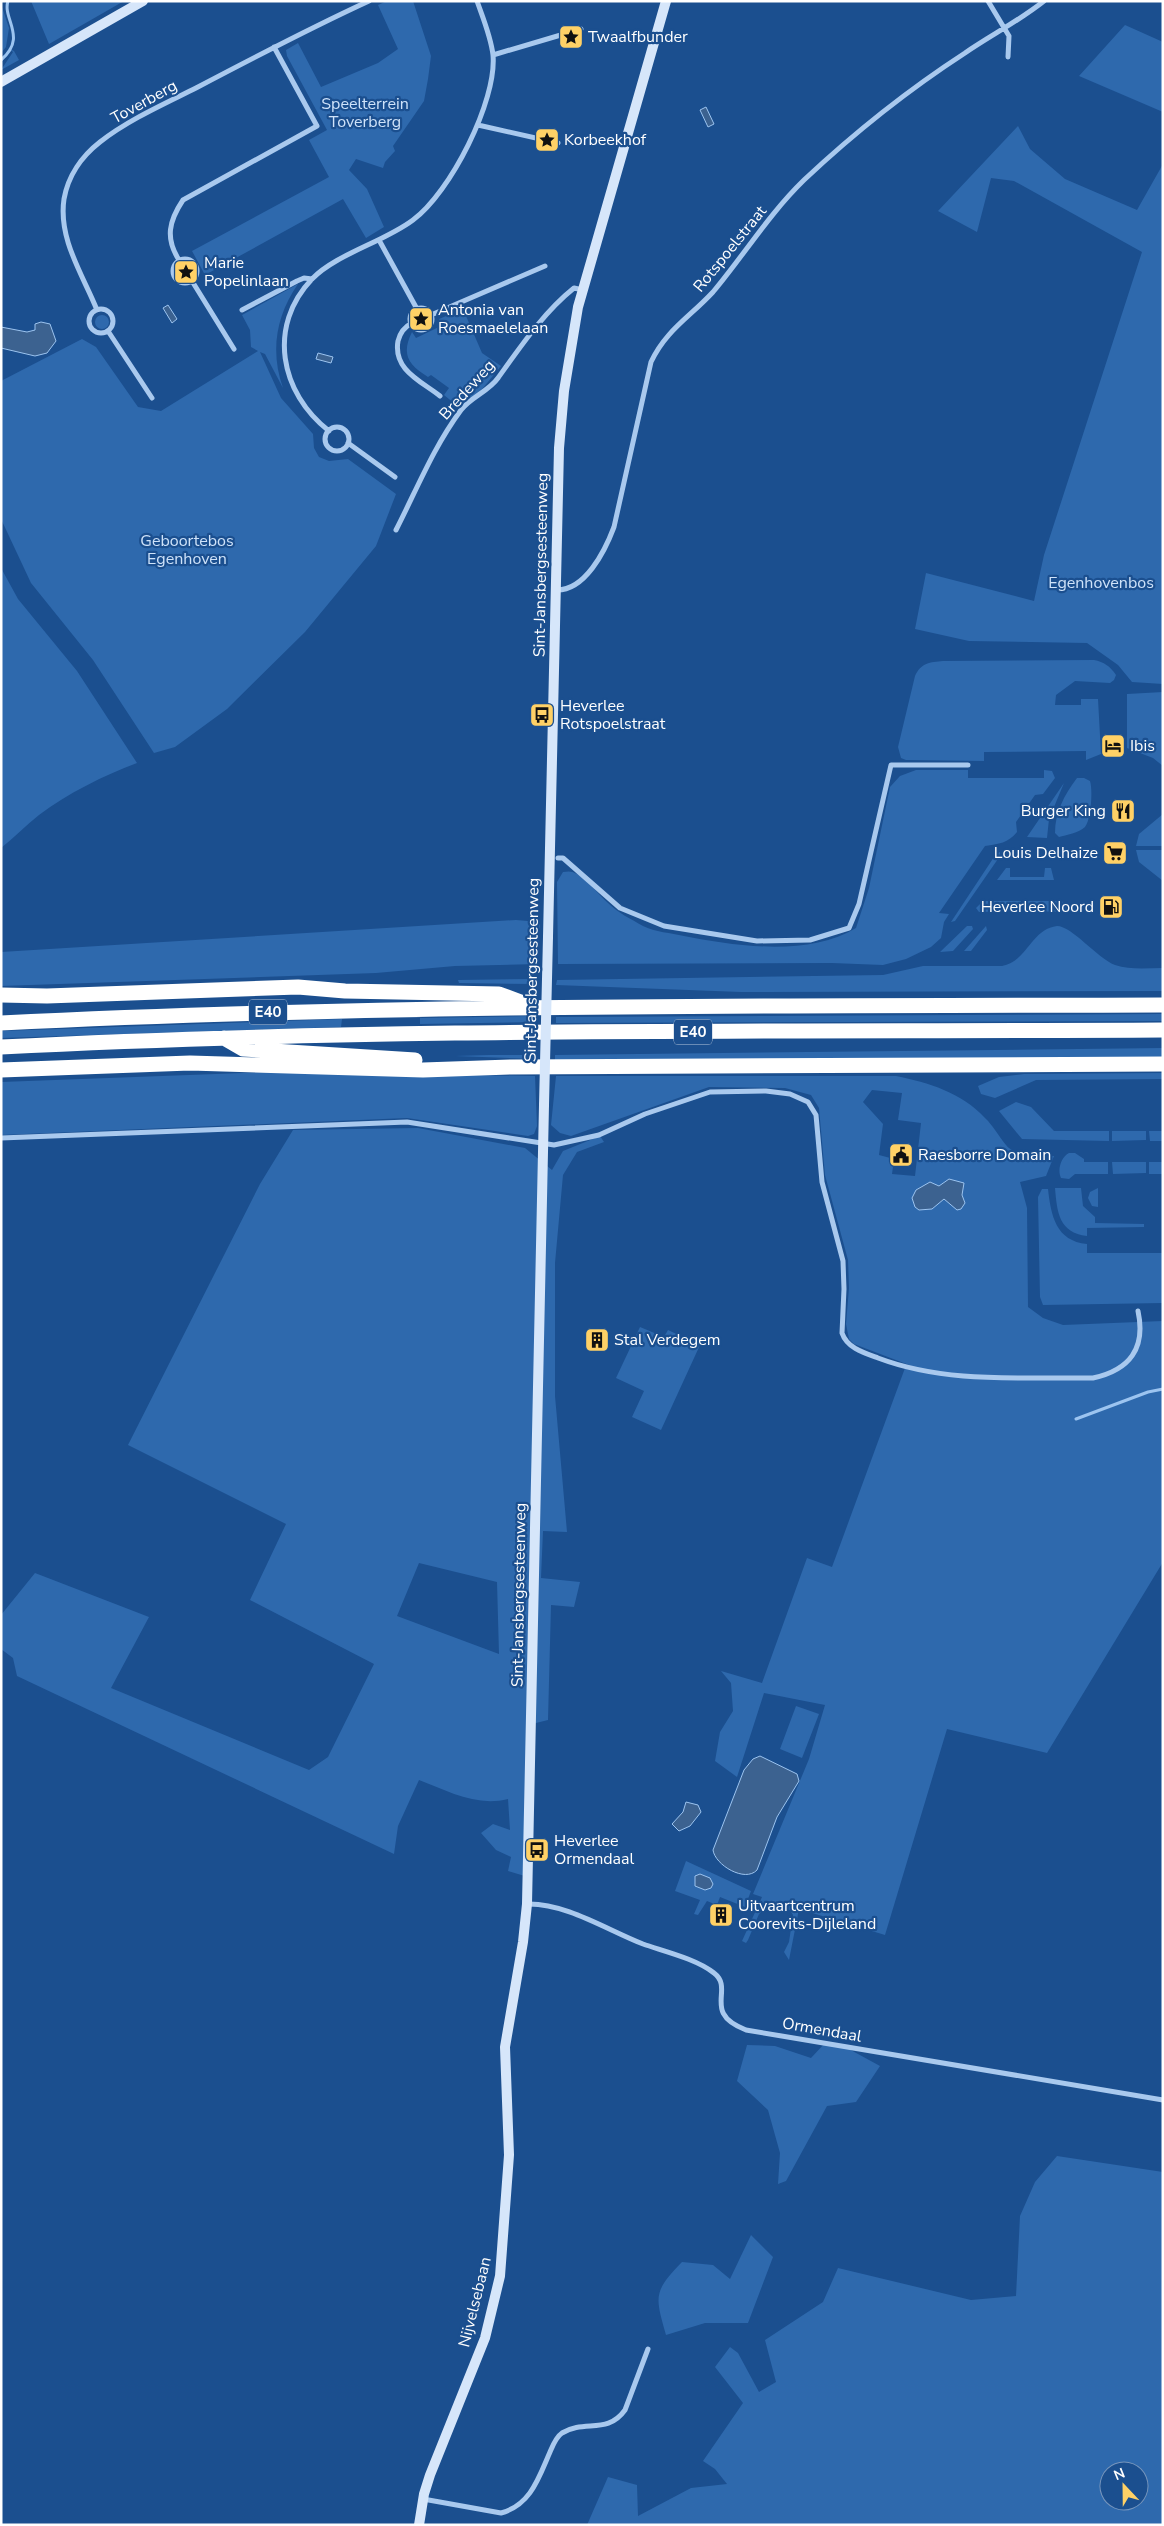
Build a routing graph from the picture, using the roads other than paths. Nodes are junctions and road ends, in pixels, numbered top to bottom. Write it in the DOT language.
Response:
graph roads {
  1 [pos="142,1"];
  2 [pos="369,1"];
  3 [pos="478,1"];
  4 [pos="666,1"];
  5 [pos="988,1"];
  6 [pos="1044,1"];
  7 [pos="1005,28"];
  8 [pos="581,29"];
  9 [pos="274,47"];
  10 [pos="493,56"];
  11 [pos="1008,57"];
  12 [pos="1,82"];
  13 [pos="478,125"];
  14 [pos="558,143"];
  15 [pos="379,240"];
  16 [pos="179,260"];
  17 [pos="545,266"];
  18 [pos="312,279"];
  19 [pos="192,281"];
  20 [pos="582,290"];
  21 [pos="417,309"];
  22 [pos="97,310"];
  23 [pos="242,310"];
  24 [pos="431,315"];
  25 [pos="412,323"];
  26 [pos="108,332"];
  27 [pos="234,348"];
  28 [pos="440,396"];
  29 [pos="152,398"];
  30 [pos="329,431"];
  31 [pos="348,443"];
  32 [pos="395,477"];
  33 [pos="396,530"];
  34 [pos="556,590"];
  35 [pos="968,765"];
  36 [pos="558,858"];
  37 [pos="1,995"];
  38 [pos="47,996"];
  39 [pos="1,1005"];
  40 [pos="1163,1005"];
  41 [pos="534,1007"];
  42 [pos="1,1023"];
  43 [pos="1163,1030"];
  44 [pos="222,1038"];
  45 [pos="1,1048"];
  46 [pos="1163,1064"];
  47 [pos="511,1067"];
  48 [pos="1,1070"];
  49 [pos="1,1138"];
  50 [pos="544,1143"];
  51 [pos="1138,1311"];
  52 [pos="527,1904"];
  53 [pos="505,2047"];
  54 [pos="1163,2100"];
  55 [pos="648,2350"];
  56 [pos="423,2499"];
  57 [pos="420,2525"];
  1 -- 12 [label="main road"];
  2 -- 9 [label="street, Toverberg"];
  3 -- 10 [label="street"];
  4 -- 20 [label="main road, Sint-Jansbergsesteenweg"];
  5 -- 7 [label="street"];
  6 -- 7 [label="street, Rotspoelstraat"];
  7 -- 11 [label="street"];
  7 -- 34 [label="street, Rotspoelstraat"];
  8 -- 10 [label="street"];
  9 -- 16 [label="street"];
  9 -- 22 [label="street, Toverberg"];
  10 -- 13 [label="street"];
  13 -- 14 [label="street"];
  13 -- 15 [label="street"];
  15 -- 18 [label="street"];
  15 -- 21 [label="street"];
  16 -- 19 [label="street"];
  16 -- 19 [label="street"];
  17 -- 24 [label="street"];
  18 -- 23 [label="street"];
  18 -- 30 [label="street"];
  19 -- 27 [label="street"];
  20 -- 33 [label="street, Bredeweg"];
  20 -- 34 [label="main road, Sint-Jansbergsesteenweg"];
  21 -- 24 [label="street"];
  21 -- 25 [label="street"];
  22 -- 26 [label="street, Toverberg"];
  22 -- 26 [label="street"];
  24 -- 25 [label="street"];
  25 -- 28 [label="street"];
  26 -- 29 [label="street"];
  30 -- 31 [label="street"];
  30 -- 31 [label="street"];
  31 -- 32 [label="street"];
  34 -- 50 [label="main road, Sint-Jansbergsesteenweg, bridge"];
  35 -- 36 [label="street"];
  37 -- 38 [label="highway"];
  38 -- 39 [label="highway"];
  38 -- 41 [label="highway"];
  40 -- 41 [label="highway, E40"];
  41 -- 42 [label="highway, E40"];
  43 -- 44 [label="highway, E40"];
  44 -- 45 [label="highway, E40"];
  44 -- 47 [label="highway"];
  46 -- 47 [label="highway"];
  47 -- 48 [label="highway"];
  49 -- 50 [label="street"];
  50 -- 51 [label="street"];
  50 -- 52 [label="main road, Sint-Jansbergsesteenweg"];
  52 -- 53 [label="main road, Sint-Jansbergsesteenweg"];
  52 -- 54 [label="street, Ormendaal"];
  53 -- 56 [label="main road, Nijvelsebaan"];
  55 -- 56 [label="street"];
  56 -- 57 [label="main road, Nijvelsebaan"];
}
